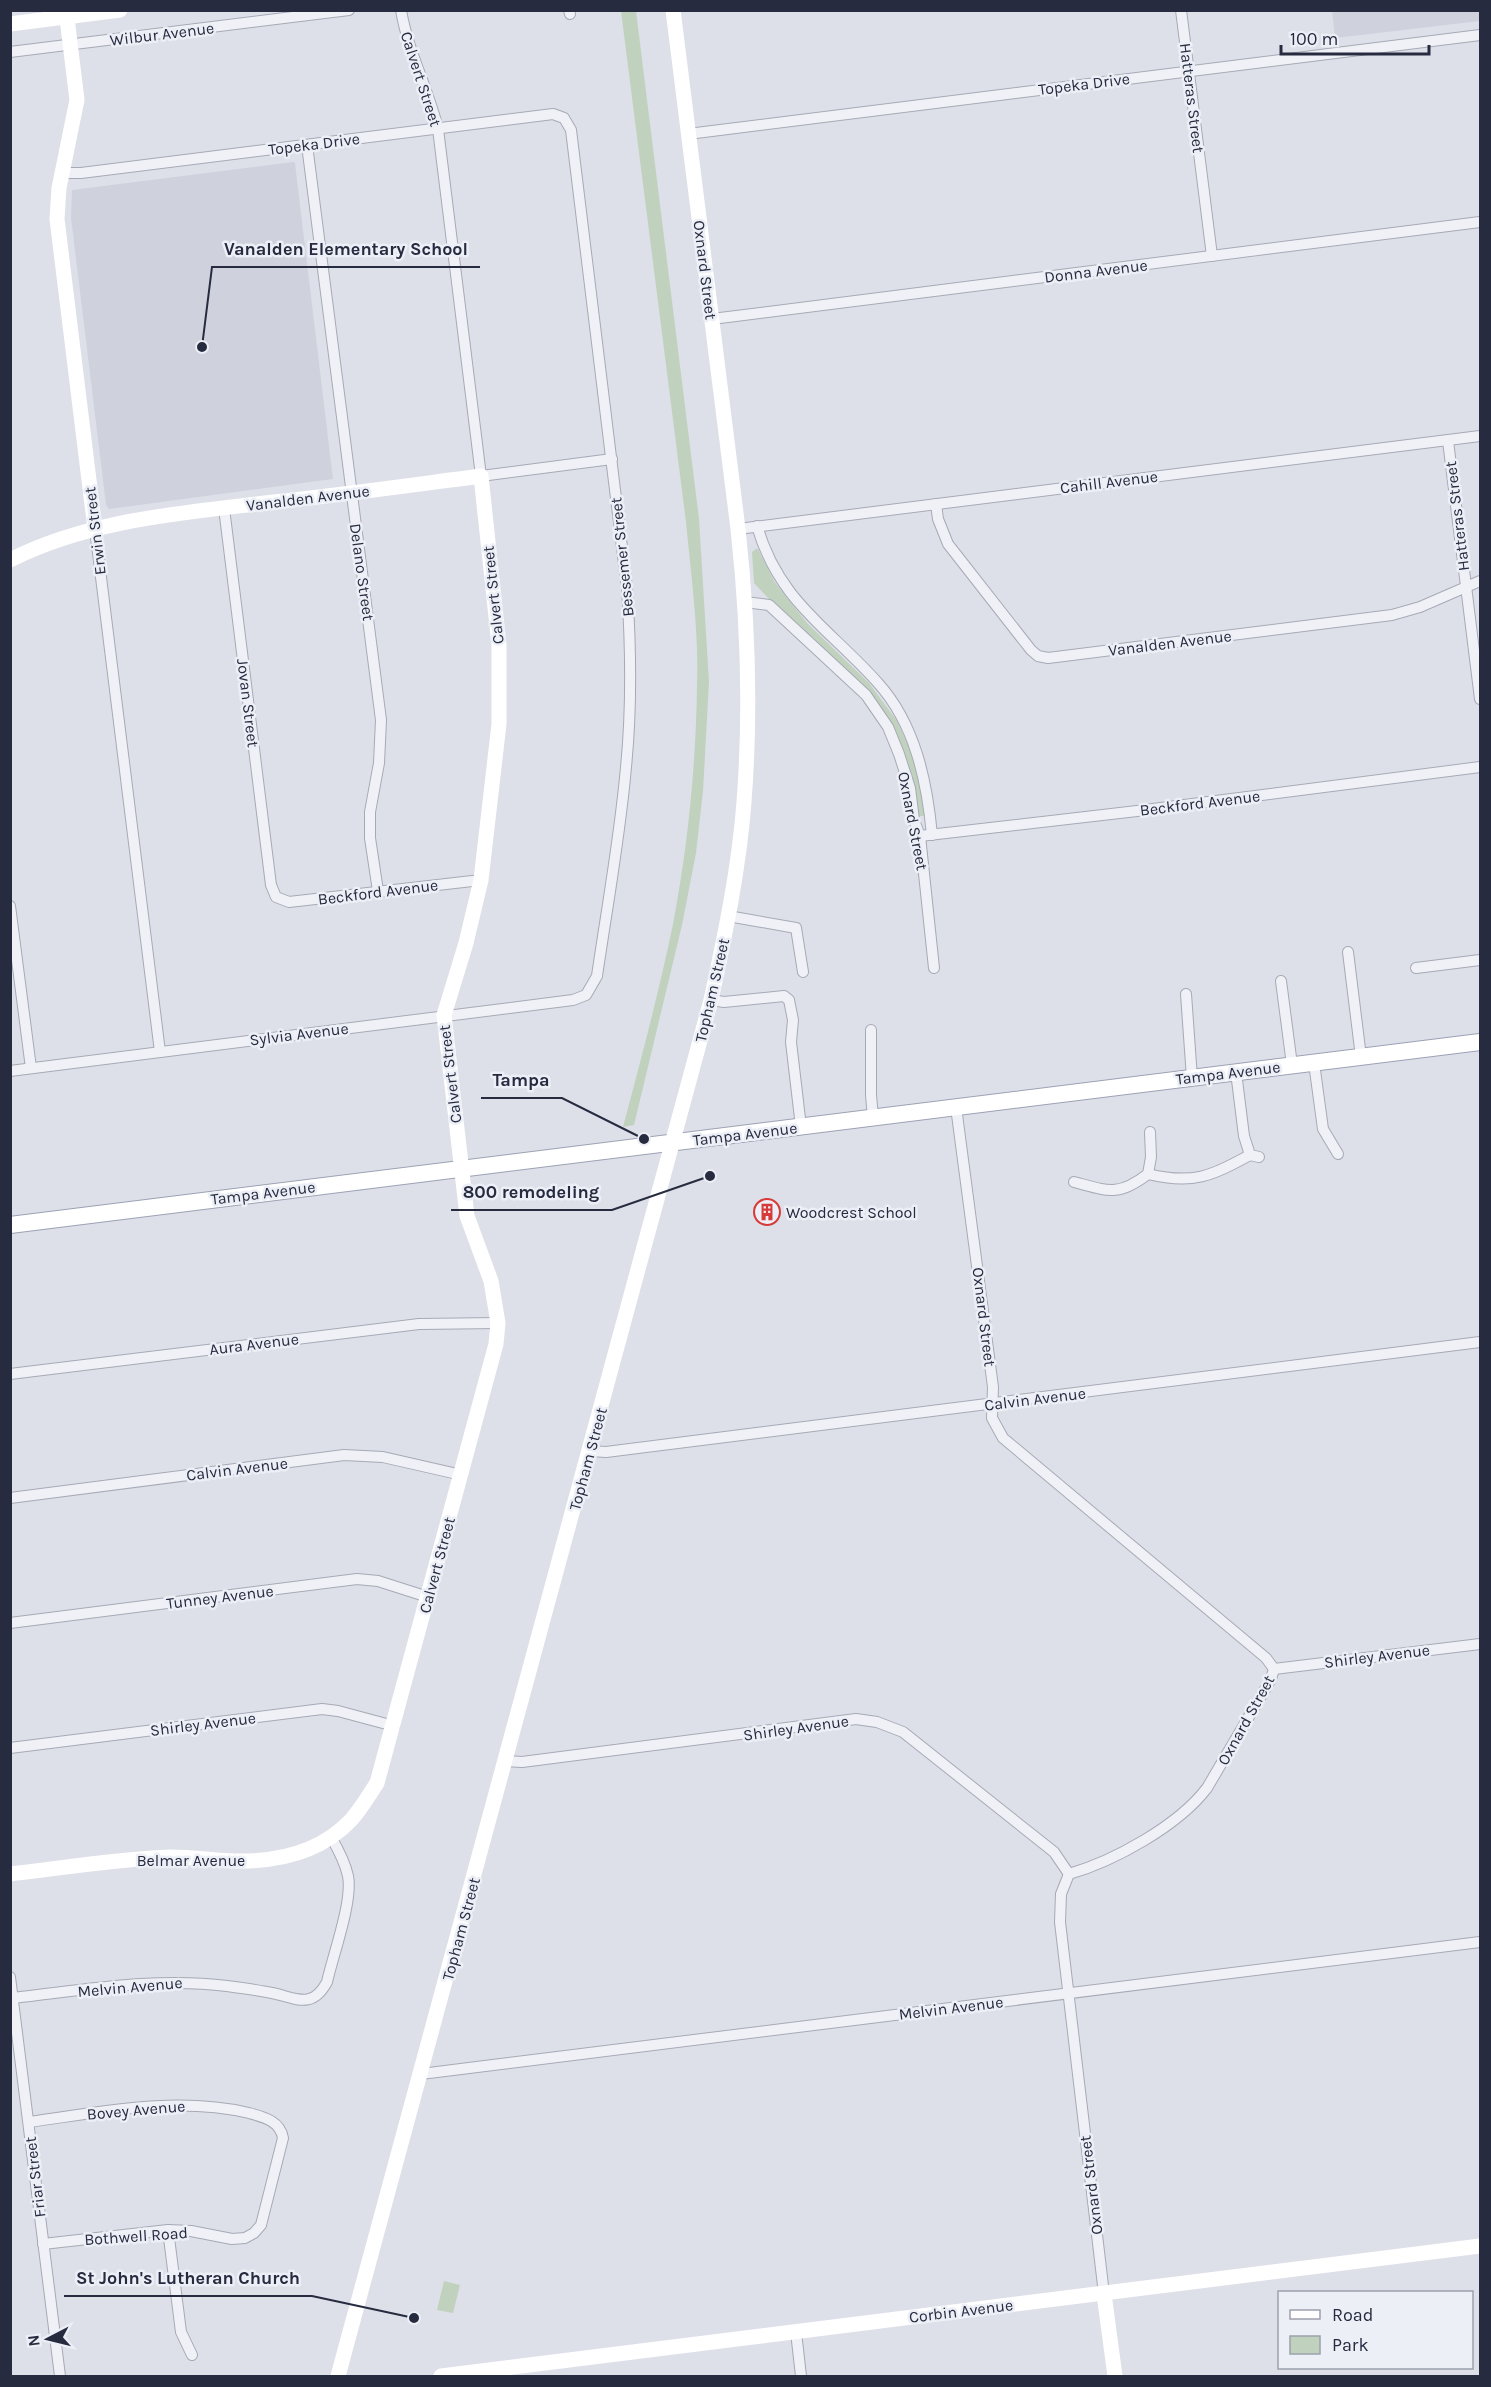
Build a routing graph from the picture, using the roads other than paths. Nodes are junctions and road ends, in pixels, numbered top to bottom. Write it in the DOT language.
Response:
graph roads {
  1 [pos="120,10"];
  2 [pos="349,10"];
  3 [pos="401,10"];
  4 [pos="673,10"];
  5 [pos="1181,10"];
  6 [pos="66,14"];
  7 [pos="10,24"];
  8 [pos="1480,35"];
  9 [pos="70,45"];
  10 [pos="10,52"];
  11 [pos="1188,71"];
  12 [pos="564,118"];
  13 [pos="438,129"];
  14 [pos="688,134"];
  15 [pos="307,145"];
  16 [pos="62,173"];
  17 [pos="1480,222"];
  18 [pos="1212,256"];
  19 [pos="712,319"];
  20 [pos="1480,436"];
  21 [pos="1448,441"];
  22 [pos="612,459"];
  23 [pos="481,476"];
  24 [pos="351,494"];
  25 [pos="936,504"];
  26 [pos="224,508"];
  27 [pos="757,526"];
  28 [pos="95,529"];
  29 [pos="738,529"];
  30 [pos="10,560"];
  31 [pos="1480,581"];
  32 [pos="1466,587"];
  33 [pos="745,602"];
  34 [pos="1480,699"];
  35 [pos="1480,767"];
  36 [pos="932,835"];
  37 [pos="920,836"];
  38 [pos="481,880"];
  39 [pos="378,891"];
  40 [pos="276,897"];
  41 [pos="10,906"];
  42 [pos="728,915"];
  43 [pos="1348,952"];
  44 [pos="1480,960"];
  45 [pos="934,968"];
  46 [pos="1416,968"];
  47 [pos="802,972"];
  48 [pos="1281,981"];
  49 [pos="1185,994"];
  50 [pos="586,995"];
  51 [pos="711,1000"];
  52 [pos="444,1015"];
  53 [pos="871,1030"];
  54 [pos="1480,1042"];
  55 [pos="160,1052"];
  56 [pos="1361,1057"];
  57 [pos="1314,1063"];
  58 [pos="1292,1065"];
  59 [pos="31,1068"];
  60 [pos="10,1071"];
  61 [pos="1236,1072"];
  62 [pos="1192,1078"];
  63 [pos="956,1107"];
  64 [pos="873,1118"];
  65 [pos="801,1127"];
  66 [pos="1150,1132"];
  67 [pos="674,1142"];
  68 [pos="1338,1154"];
  69 [pos="462,1168"];
  70 [pos="1148,1174"];
  71 [pos="1074,1182"];
  72 [pos="10,1225"];
  73 [pos="498,1323"];
  74 [pos="1480,1342"];
  75 [pos="10,1374"];
  76 [pos="991,1405"];
  77 [pos="590,1451"];
  78 [pos="462,1474"];
  79 [pos="10,1498"];
  80 [pos="428,1597"];
  81 [pos="10,1623"];
  82 [pos="1480,1644"];
  83 [pos="1274,1669"];
  84 [pos="394,1726"];
  85 [pos="10,1748"];
  86 [pos="506,1761"];
  87 [pos="331,1836"];
  88 [pos="10,1874"];
  89 [pos="1069,1874"];
  90 [pos="1480,1942"];
  91 [pos="10,1977"];
  92 [pos="1069,1994"];
  93 [pos="14,1998"];
  94 [pos="421,2074"];
  95 [pos="29,2122"];
  96 [pos="276,2124"];
  97 [pos="168,2230"];
  98 [pos="43,2244"];
  99 [pos="1480,2246"];
  100 [pos="1104,2294"];
  101 [pos="796,2332"];
  102 [pos="192,2355"];
  103 [pos="60,2376"];
  104 [pos="338,2376"];
  105 [pos="441,2376"];
  106 [pos="801,2376"];
  107 [pos="1115,2376"];
  1 -- 6 [label="main road, Wilbur Avenue"];
  2 -- 9 [label="street, Wilbur Avenue"];
  3 -- 13 [label="street, Calvert Street"];
  4 -- 14 [label="main road, Oxnard Street"];
  5 -- 11 [label="street, Hatteras Street"];
  6 -- 7 [label="main road, Wilbur Avenue"];
  6 -- 9 [label="main road, Erwin Street"];
  8 -- 11 [label="street, Topeka Drive"];
  9 -- 10 [label="street, Wilbur Avenue"];
  9 -- 16 [label="main road, Erwin Street"];
  11 -- 14 [label="street, Topeka Drive"];
  11 -- 18 [label="street, Hatteras Street"];
  12 -- 13 [label="street, Topeka Drive"];
  12 -- 22 [label="street, Bessemer Street"];
  13 -- 15 [label="street, Topeka Drive"];
  13 -- 23 [label="street, Calvert Street"];
  14 -- 19 [label="main road, Oxnard Street"];
  15 -- 16 [label="street, Topeka Drive"];
  15 -- 24 [label="street, Delano Street"];
  16 -- 28 [label="main road, Erwin Street"];
  17 -- 18 [label="street, Donna Avenue"];
  18 -- 19 [label="street, Donna Avenue"];
  19 -- 29 [label="main road, Oxnard Street"];
  20 -- 21 [label="street, Cahill Avenue"];
  21 -- 25 [label="street, Cahill Avenue"];
  21 -- 32 [label="street, Hatteras Street"];
  22 -- 23 [label="street, Vanalden Avenue"];
  22 -- 50 [label="street, Bessemer Street"];
  23 -- 24 [label="main road, Vanalden Avenue"];
  23 -- 38 [label="main road, Calvert Street"];
  24 -- 26 [label="main road, Vanalden Avenue"];
  24 -- 39 [label="street, Delano Street"];
  25 -- 27 [label="street, Cahill Avenue"];
  25 -- 32 [label="street, Vanalden Avenue"];
  26 -- 28 [label="main road, Vanalden Avenue"];
  26 -- 40 [label="street, Jovan Street"];
  27 -- 29 [label="street, Cahill Avenue"];
  27 -- 36 [label="street, Oxnard Street"];
  28 -- 30 [label="main road, Vanalden Avenue"];
  28 -- 55 [label="street, Erwin Street"];
  29 -- 33 [label="main road, Topham Street"];
  31 -- 32 [label="street, Vanalden Avenue"];
  32 -- 34 [label="street, Hatteras Street"];
  33 -- 37 [label="street, Oxnard Street"];
  33 -- 42 [label="main road, Topham Street"];
  35 -- 36 [label="street, Beckford Avenue"];
  36 -- 37 [label="street, Beckford Avenue"];
  37 -- 45 [label="street, Oxnard Street"];
  38 -- 39 [label="street, Beckford Avenue"];
  38 -- 52 [label="main road, Calvert Street"];
  39 -- 40 [label="street, Beckford Avenue"];
  41 -- 59 [label="street"];
  42 -- 47 [label="street"];
  42 -- 51 [label="main road, Topham Street"];
  43 -- 56 [label="street"];
  44 -- 46 [label="street"];
  48 -- 58 [label="street"];
  49 -- 62 [label="street"];
  50 -- 52 [label="street, Sylvia Avenue"];
  51 -- 65 [label="street"];
  51 -- 67 [label="main road, Topham Street"];
  52 -- 55 [label="street, Sylvia Avenue"];
  52 -- 69 [label="main road, Calvert Street"];
  53 -- 64 [label="street"];
  54 -- 56 [label="main road, Tampa Avenue"];
  55 -- 59 [label="street, Sylvia Avenue"];
  56 -- 57 [label="main road, Tampa Avenue"];
  57 -- 58 [label="main road, Tampa Avenue"];
  57 -- 68 [label="street"];
  58 -- 61 [label="main road, Tampa Avenue"];
  59 -- 60 [label="street, Sylvia Avenue"];
  61 -- 62 [label="main road, Tampa Avenue"];
  61 -- 70 [label="street"];
  62 -- 63 [label="main road, Tampa Avenue"];
  63 -- 64 [label="main road, Tampa Avenue"];
  63 -- 76 [label="street, Oxnard Street"];
  64 -- 65 [label="main road, Tampa Avenue"];
  65 -- 67 [label="main road, Tampa Avenue"];
  66 -- 70 [label="street"];
  67 -- 69 [label="main road, Tampa Avenue"];
  67 -- 77 [label="main road, Topham Street"];
  69 -- 72 [label="main road, Tampa Avenue"];
  69 -- 73 [label="main road, Calvert Street"];
  70 -- 71 [label="street"];
  73 -- 75 [label="street, Aura Avenue"];
  73 -- 78 [label="main road, Calvert Street"];
  74 -- 76 [label="street, Calvin Avenue"];
  76 -- 77 [label="street, Calvin Avenue"];
  76 -- 83 [label="street, Oxnard Street"];
  77 -- 86 [label="main road, Topham Street"];
  78 -- 79 [label="street, Calvin Avenue"];
  78 -- 80 [label="main road, Calvert Street"];
  80 -- 81 [label="street, Tunney Avenue"];
  80 -- 84 [label="main road, Calvert Street"];
  82 -- 83 [label="street, Shirley Avenue"];
  83 -- 89 [label="street, Oxnard Street"];
  84 -- 85 [label="street, Shirley Avenue"];
  84 -- 87 [label="main road, Calvert Street"];
  86 -- 89 [label="street, Shirley Avenue"];
  86 -- 94 [label="main road, Topham Street"];
  87 -- 88 [label="main road, Belmar Avenue"];
  87 -- 93 [label="street, Melvin Avenue"];
  89 -- 92 [label="street, Oxnard Street"];
  90 -- 92 [label="street, Melvin Avenue"];
  91 -- 93 [label="street, Friar Street"];
  92 -- 94 [label="street, Melvin Avenue"];
  92 -- 100 [label="street, Oxnard Street"];
  93 -- 95 [label="street, Friar Street"];
  94 -- 104 [label="main road, Topham Street"];
  95 -- 96 [label="street, Bovey Avenue"];
  95 -- 98 [label="street, Friar Street"];
  96 -- 97 [label="street, Bothwell Road"];
  97 -- 98 [label="street, Bothwell Road"];
  97 -- 102 [label="street"];
  98 -- 103 [label="street, Friar Street"];
  99 -- 100 [label="main road, Corbin Avenue"];
  100 -- 101 [label="main road, Corbin Avenue"];
  100 -- 107 [label="main road, Oxnard Street"];
  101 -- 105 [label="main road, Corbin Avenue"];
  101 -- 106 [label="street"];
}
